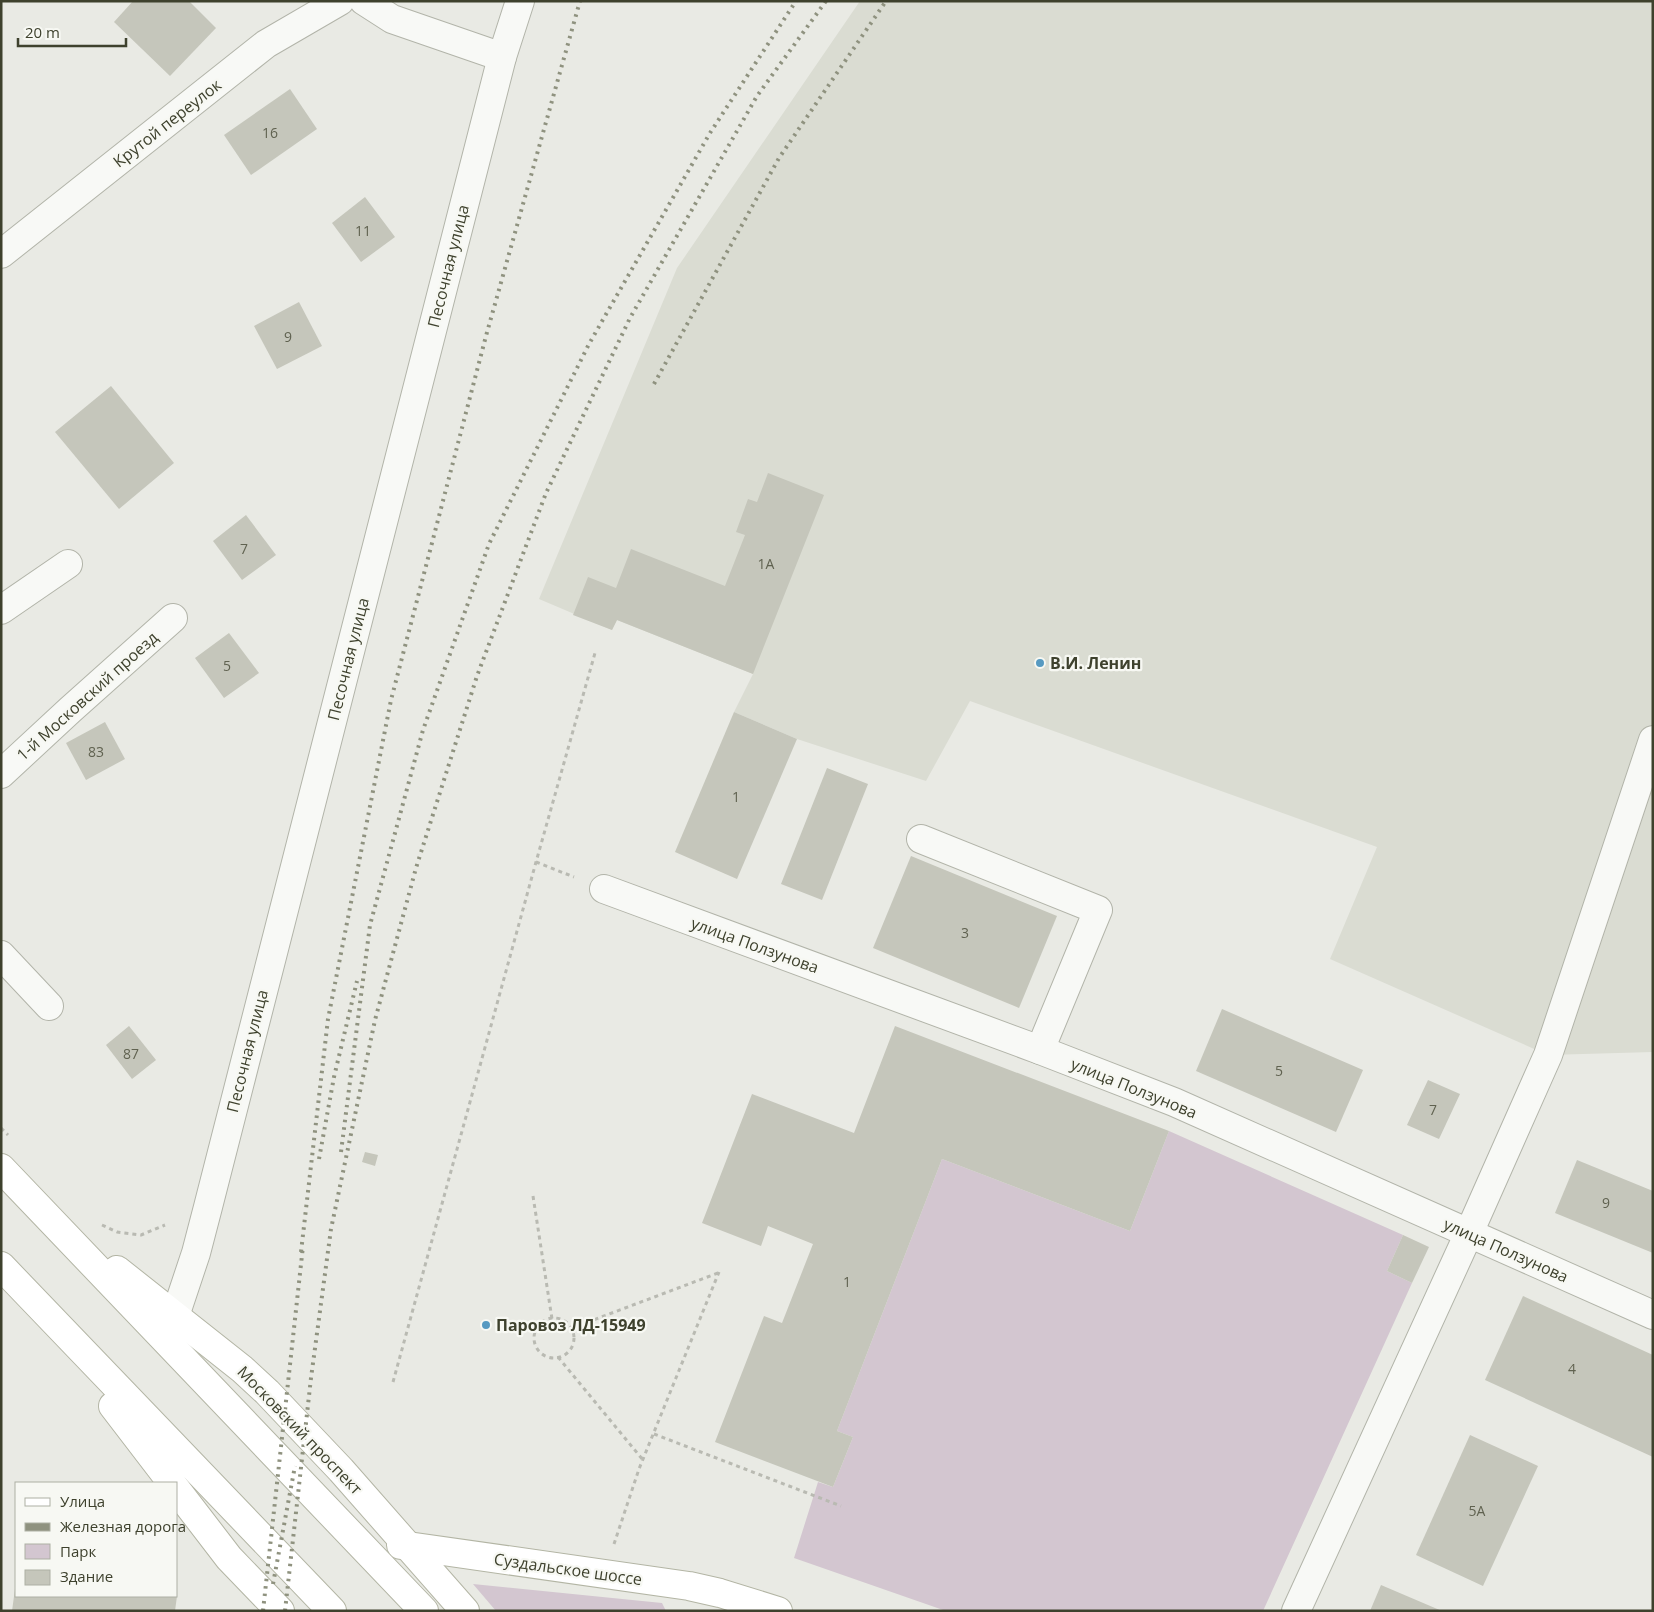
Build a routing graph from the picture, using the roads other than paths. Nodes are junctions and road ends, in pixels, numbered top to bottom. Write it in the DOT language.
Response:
graph roads {
  1 [pos="340,1"];
  2 [pos="364,1"];
  3 [pos="520,1"];
  4 [pos="502,56"];
  5 [pos="1,254"];
  6 [pos="68,564"];
  7 [pos="1,610"];
  8 [pos="173,618"];
  9 [pos="1653,740"];
  10 [pos="1,774"];
  11 [pos="921,839"];
  12 [pos="604,889"];
  13 [pos="1,955"];
  14 [pos="49,1006"];
  15 [pos="1040,1050"];
  16 [pos="1,1168"];
  17 [pos="24,1193"];
  18 [pos="1469,1233"];
  19 [pos="10,1275"];
  20 [pos="1653,1315"];
  21 [pos="175,1316"];
  22 [pos="171,1482"];
  23 [pos="178,1492"];
  24 [pos="355,1539"];
  25 [pos="408,1546"];
  26 [pos="280,1611"];
  27 [pos="332,1611"];
  28 [pos="424,1611"];
  29 [pos="465,1611"];
  30 [pos="778,1611"];
  31 [pos="1296,1611"];
  1 -- 5 [label="street, Крутой переулок"];
  2 -- 4 [label="street"];
  3 -- 4 [label="street, Песочная улица"];
  4 -- 21 [label="street, Песочная улица"];
  6 -- 7 [label="street"];
  8 -- 10 [label="street, 1-й Московский проезд"];
  9 -- 18 [label="street"];
  11 -- 15 [label="street"];
  12 -- 15 [label="street, улица Ползунова"];
  13 -- 14 [label="street"];
  15 -- 18 [label="street, улица Ползунова"];
  16 -- 17 [label="main road, Московский проспект"];
  17 -- 21 [label="main road, Московский проспект"];
  17 -- 24 [label="main road, Московский проспект"];
  18 -- 20 [label="street, улица Ползунова"];
  18 -- 31 [label="street"];
  19 -- 22 [label="main road"];
  19 -- 27 [label="main road"];
  21 -- 25 [label="main road, Московский проспект"];
  23 -- 26 [label="main road"];
  24 -- 25 [label="main road, Суздальское шоссе"];
  24 -- 28 [label="main road, Московский проспект"];
  25 -- 29 [label="main road, Московский проспект"];
  25 -- 30 [label="main road, Суздальское шоссе"];
}
